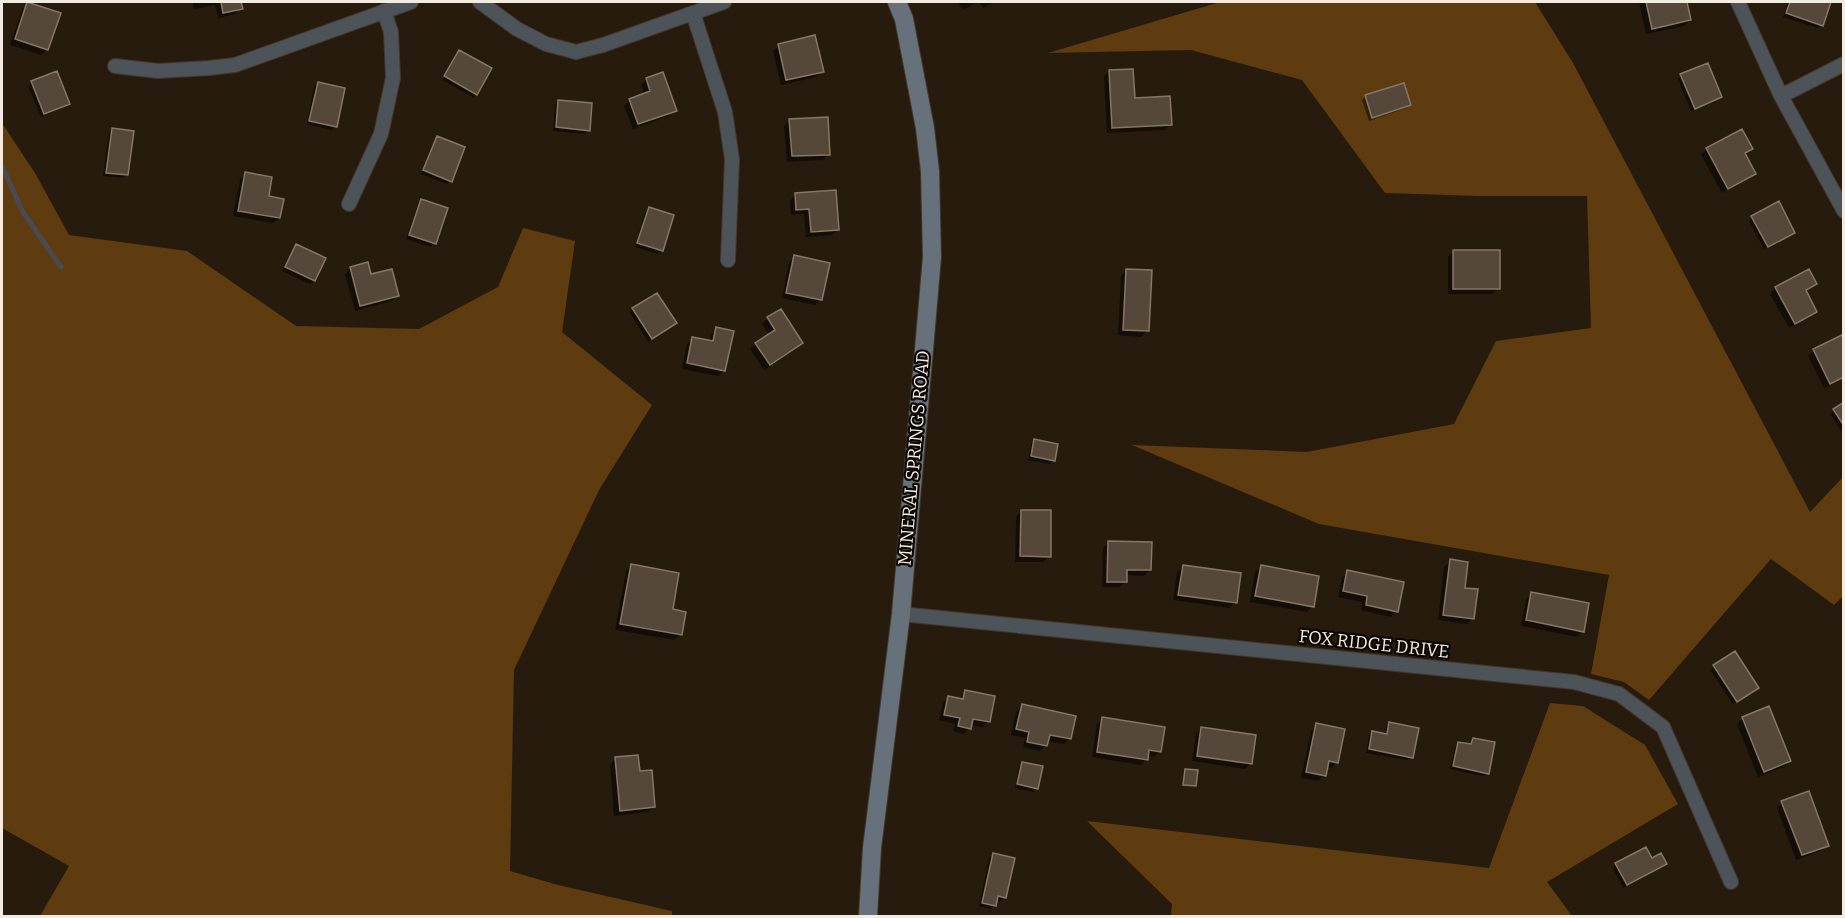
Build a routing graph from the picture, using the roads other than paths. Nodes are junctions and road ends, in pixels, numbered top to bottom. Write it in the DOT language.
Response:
graph roads {
  1 [pos="411,2"];
  2 [pos="480,2"];
  3 [pos="724,2"];
  4 [pos="897,2"];
  5 [pos="1738,2"];
  6 [pos="384,11"];
  7 [pos="693,13"];
  8 [pos="1844,64"];
  9 [pos="115,66"];
  10 [pos="1781,96"];
  11 [pos="350,204"];
  12 [pos="1844,211"];
  13 [pos="728,260"];
  14 [pos="901,614"];
  15 [pos="1731,882"];
  16 [pos="868,916"];
  1 -- 6 [label="street"];
  2 -- 7 [label="street"];
  3 -- 7 [label="street"];
  4 -- 14 [label="street, MINERAL SPRINGS ROAD"];
  5 -- 10 [label="street"];
  6 -- 9 [label="street"];
  6 -- 11 [label="street"];
  7 -- 13 [label="street"];
  8 -- 10 [label="street"];
  10 -- 12 [label="street"];
  14 -- 15 [label="street, FOX RIDGE DRIVE"];
  14 -- 16 [label="street, MINERAL SPRINGS ROAD"];
}
